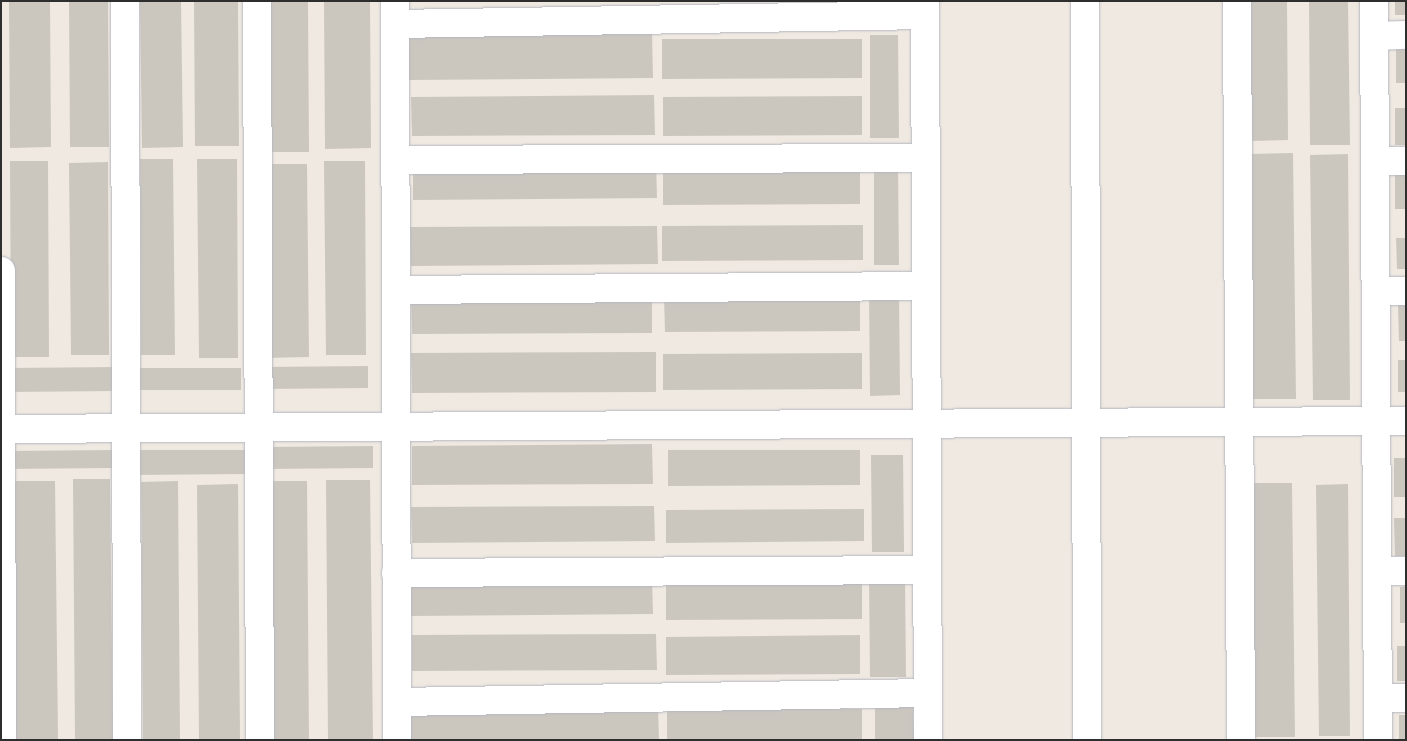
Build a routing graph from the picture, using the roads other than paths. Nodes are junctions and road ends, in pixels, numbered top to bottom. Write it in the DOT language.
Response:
graph roads {
  1 [pos="125,1"];
  2 [pos="257,1"];
  3 [pos="1085,1"];
  4 [pos="1237,1"];
  5 [pos="1374,1"];
  6 [pos="925,8"];
  7 [pos="395,12"];
  8 [pos="1406,35"];
  9 [pos="1374,36"];
  10 [pos="925,158"];
  11 [pos="395,160"];
  12 [pos="1375,161"];
  13 [pos="1406,161"];
  14 [pos="1,271"];
  15 [pos="926,286"];
  16 [pos="396,290"];
  17 [pos="1376,291"];
  18 [pos="1406,291"];
  19 [pos="1376,421"];
  20 [pos="1406,421"];
  21 [pos="1240,422"];
  22 [pos="1089,423"];
  23 [pos="926,424"];
  24 [pos="259,427"];
  25 [pos="396,427"];
  26 [pos="127,428"];
  27 [pos="2,429"];
  28 [pos="927,570"];
  29 [pos="1377,571"];
  30 [pos="1406,571"];
  31 [pos="396,574"];
  32 [pos="928,693"];
  33 [pos="1378,698"];
  34 [pos="1406,698"];
  35 [pos="397,702"];
  36 [pos="2,740"];
  37 [pos="127,740"];
  38 [pos="260,740"];
  39 [pos="397,740"];
  40 [pos="928,740"];
  41 [pos="1088,740"];
  42 [pos="1241,740"];
  43 [pos="1378,740"];
  1 -- 26 [label="street"];
  2 -- 24 [label="street"];
  3 -- 22 [label="street"];
  4 -- 21 [label="street"];
  5 -- 9 [label="street"];
  6 -- 7 [label="street"];
  6 -- 10 [label="street"];
  7 -- 11 [label="street"];
  8 -- 9 [label="street"];
  9 -- 12 [label="street"];
  10 -- 11 [label="street"];
  10 -- 15 [label="street"];
  11 -- 16 [label="street"];
  12 -- 13 [label="street"];
  12 -- 17 [label="street"];
  14 -- 27 [label="street"];
  15 -- 16 [label="street"];
  15 -- 23 [label="street"];
  16 -- 25 [label="street"];
  17 -- 18 [label="street"];
  17 -- 19 [label="street"];
  19 -- 20 [label="street"];
  19 -- 21 [label="street"];
  19 -- 29 [label="street"];
  21 -- 22 [label="street"];
  21 -- 42 [label="street"];
  22 -- 23 [label="street"];
  22 -- 41 [label="street"];
  23 -- 25 [label="street"];
  23 -- 28 [label="street"];
  24 -- 25 [label="street"];
  24 -- 26 [label="street"];
  24 -- 38 [label="street"];
  25 -- 31 [label="street"];
  26 -- 27 [label="street"];
  26 -- 37 [label="street"];
  27 -- 36 [label="street"];
  28 -- 31 [label="street"];
  28 -- 32 [label="street"];
  29 -- 30 [label="street"];
  29 -- 33 [label="street"];
  31 -- 35 [label="street"];
  32 -- 35 [label="street"];
  32 -- 40 [label="street"];
  33 -- 34 [label="street"];
  33 -- 43 [label="street"];
  35 -- 39 [label="street"];
}
